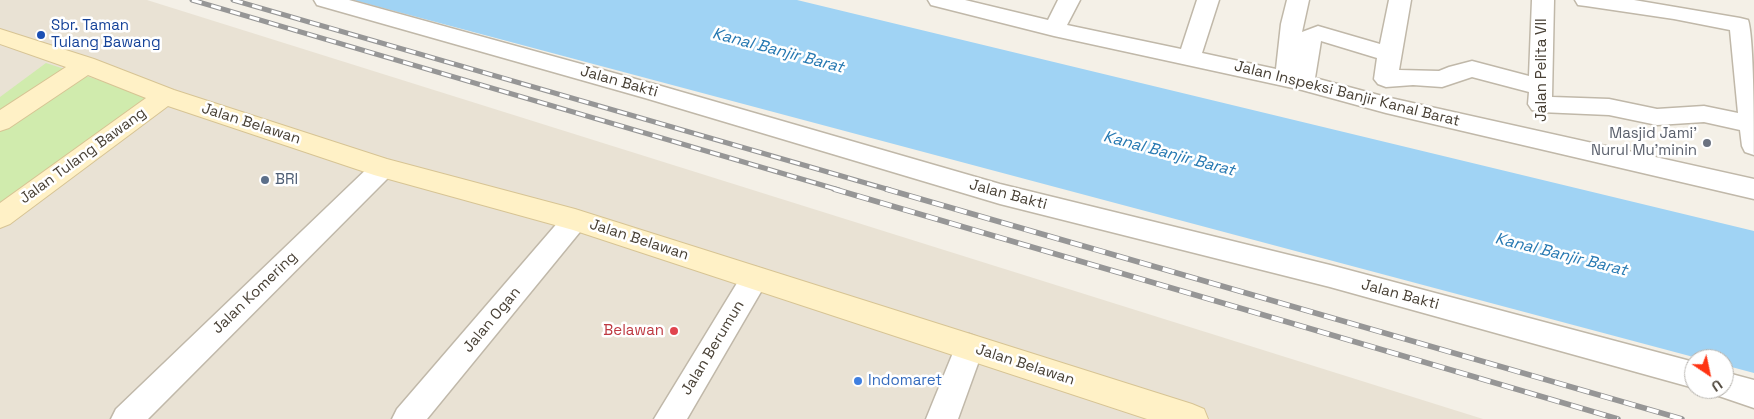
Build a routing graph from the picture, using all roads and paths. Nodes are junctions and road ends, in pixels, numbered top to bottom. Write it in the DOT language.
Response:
graph roads {
  1 [pos="325,0"];
  2 [pos="940,0"];
  3 [pos="1069,0"];
  4 [pos="1208,0"];
  5 [pos="1298,0"];
  6 [pos="1400,0"];
  7 [pos="1543,0"];
  8 [pos="1586,0"];
  9 [pos="987,5"];
  10 [pos="1054,29"];
  11 [pos="0,36"];
  12 [pos="1190,51"];
  13 [pos="1389,54"];
  14 [pos="86,65"];
  15 [pos="1299,74"];
  16 [pos="1386,79"];
  17 [pos="1540,95"];
  18 [pos="165,96"];
  19 [pos="1386,105"];
  20 [pos="0,122"];
  21 [pos="1752,135"];
  22 [pos="1544,140"];
  23 [pos="384,168"];
  24 [pos="1754,188"];
  25 [pos="0,217"];
  26 [pos="575,220"];
  27 [pos="755,278"];
  28 [pos="969,347"];
  29 [pos="1684,372"];
  30 [pos="1734,388"];
  31 [pos="1754,394"];
  32 [pos="126,419"];
  33 [pos="408,419"];
  34 [pos="670,419"];
  35 [pos="942,419"];
  36 [pos="1192,419"];
  1 -- 29 [label="street, Jalan Bakti"];
  2 -- 9 [label="street, Jalan Inspeksi Banjir Kanal Barat"];
  3 -- 10 [label="street"];
  4 -- 12 [label="street"];
  5 -- 15 [label="street"];
  6 -- 13 [label="street"];
  7 -- 17 [label="street, Jalan Pelita VII"];
  8 -- 21 [label="street"];
  9 -- 10 [label="street, Jalan Inspeksi Banjir Kanal Barat"];
  10 -- 12 [label="street, Jalan Inspeksi Banjir Kanal Barat"];
  11 -- 14 [label="street, Jalan Belawan"];
  12 -- 15 [label="street, Jalan Inspeksi Banjir Kanal Barat"];
  13 -- 15 [label="street"];
  13 -- 16 [label="street"];
  14 -- 18 [label="street, Jalan Belawan"];
  14 -- 20 [label="street"];
  15 -- 19 [label="street, Jalan Inspeksi Banjir Kanal Barat"];
  16 -- 17 [label="street"];
  16 -- 19 [label="street"];
  17 -- 21 [label="street"];
  17 -- 22 [label="street, Jalan Pelita VII"];
  18 -- 23 [label="street, Jalan Belawan"];
  18 -- 25 [label="street, Jalan Tulang Bawang"];
  19 -- 22 [label="street, Jalan Inspeksi Banjir Kanal Barat"];
  22 -- 24 [label="street, Jalan Inspeksi Banjir Kanal Barat"];
  23 -- 26 [label="street, Jalan Belawan"];
  23 -- 32 [label="street, Jalan Komering"];
  26 -- 27 [label="street, Jalan Belawan"];
  26 -- 33 [label="street, Jalan Ogan"];
  27 -- 28 [label="street, Jalan Belawan"];
  27 -- 34 [label="street, Jalan Berumun"];
  28 -- 35 [label="street"];
  28 -- 36 [label="street, Jalan Belawan"];
  30 -- 31 [label="street"];
}
